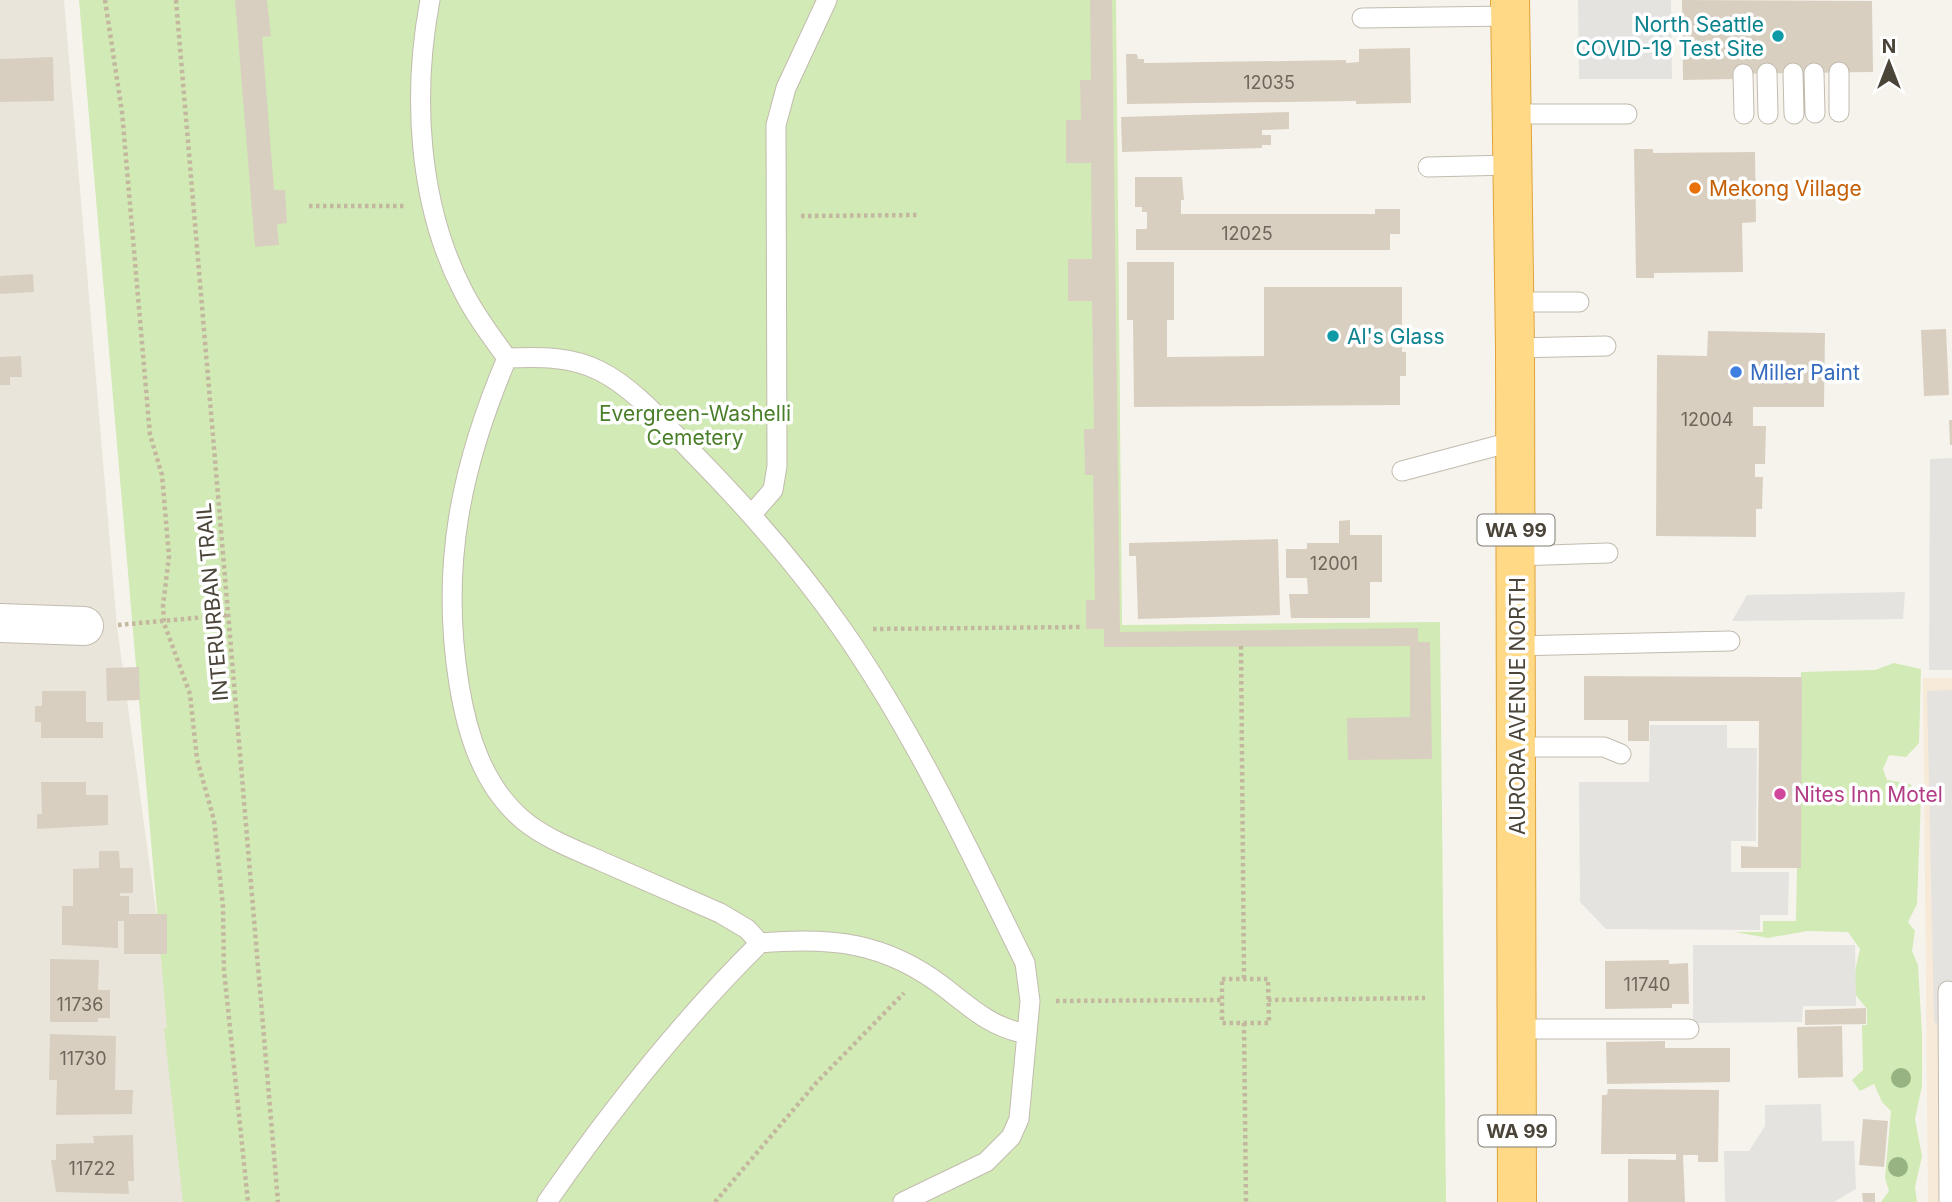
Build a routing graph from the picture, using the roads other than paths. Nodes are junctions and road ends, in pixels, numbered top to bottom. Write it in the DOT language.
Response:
graph roads {
  1 [pos="430,0"];
  2 [pos="827,0"];
  3 [pos="1510,8"];
  4 [pos="1362,18"];
  5 [pos="1839,72"];
  6 [pos="1767,73"];
  7 [pos="1793,73"];
  8 [pos="1814,73"];
  9 [pos="1743,74"];
  10 [pos="1839,112"];
  11 [pos="1815,113"];
  12 [pos="1510,114"];
  13 [pos="1627,114"];
  14 [pos="1744,114"];
  15 [pos="1768,114"];
  16 [pos="1794,114"];
  17 [pos="1511,165"];
  18 [pos="1428,167"];
  19 [pos="1514,302"];
  20 [pos="1579,302"];
  21 [pos="1606,346"];
  22 [pos="1515,348"];
  23 [pos="507,358"];
  24 [pos="1515,441"];
  25 [pos="1402,471"];
  26 [pos="751,514"];
  27 [pos="1608,553"];
  28 [pos="1516,556"];
  29 [pos="0,623"];
  30 [pos="84,626"];
  31 [pos="1730,641"];
  32 [pos="1517,646"];
  33 [pos="1517,747"];
  34 [pos="1620,754"];
  35 [pos="760,943"];
  36 [pos="1948,991"];
  37 [pos="1517,1029"];
  38 [pos="1689,1029"];
  39 [pos="1027,1034"];
  40 [pos="547,1202"];
  41 [pos="903,1202"];
  42 [pos="1517,1202"];
  43 [pos="1949,1202"];
  1 -- 23 [label="lane"];
  2 -- 26 [label="lane"];
  3 -- 4 [label="lane"];
  3 -- 12 [label="highway, AURORA AVENUE NORTH / WA 99"];
  5 -- 10 [label="lane"];
  6 -- 15 [label="lane"];
  7 -- 16 [label="lane"];
  8 -- 11 [label="lane"];
  9 -- 14 [label="lane"];
  12 -- 13 [label="lane"];
  12 -- 17 [label="highway, AURORA AVENUE NORTH / WA 99"];
  17 -- 18 [label="lane"];
  17 -- 19 [label="highway, AURORA AVENUE NORTH / WA 99"];
  19 -- 20 [label="lane"];
  19 -- 22 [label="highway, AURORA AVENUE NORTH / WA 99"];
  21 -- 22 [label="lane"];
  22 -- 24 [label="highway, AURORA AVENUE NORTH / WA 99"];
  23 -- 26 [label="lane"];
  23 -- 35 [label="lane"];
  24 -- 25 [label="lane"];
  24 -- 28 [label="highway, AURORA AVENUE NORTH / WA 99"];
  26 -- 39 [label="lane"];
  27 -- 28 [label="lane"];
  28 -- 32 [label="highway, AURORA AVENUE NORTH / WA 99"];
  29 -- 30 [label="street"];
  31 -- 32 [label="lane"];
  32 -- 33 [label="highway, AURORA AVENUE NORTH / WA 99"];
  33 -- 34 [label="lane"];
  33 -- 37 [label="highway, AURORA AVENUE NORTH / WA 99"];
  35 -- 39 [label="lane"];
  35 -- 40 [label="lane"];
  36 -- 43 [label="lane"];
  37 -- 38 [label="lane"];
  37 -- 42 [label="highway, AURORA AVENUE NORTH / WA 99"];
  39 -- 41 [label="lane"];
}
